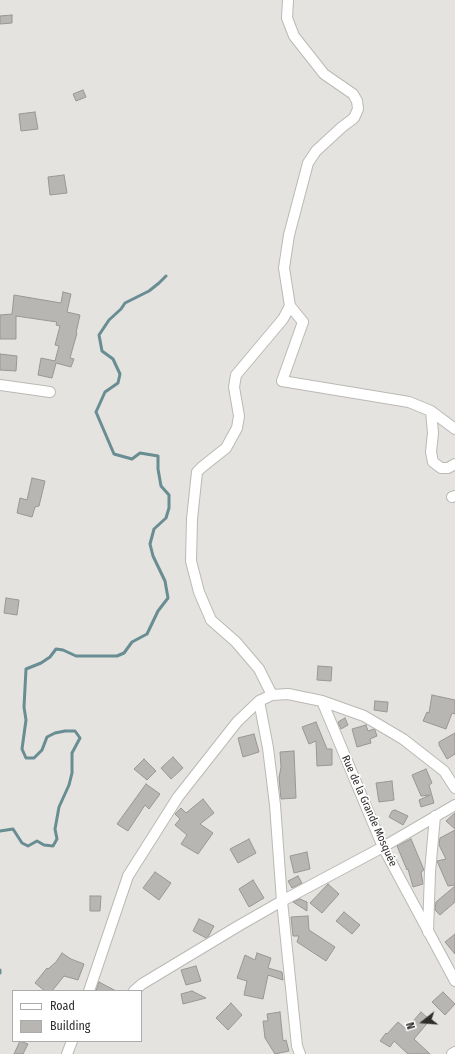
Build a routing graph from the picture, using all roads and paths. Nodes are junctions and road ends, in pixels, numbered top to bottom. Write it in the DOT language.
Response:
graph roads {
  1 [pos="288,0"];
  2 [pos="290,306"];
  3 [pos="0,385"];
  4 [pos="50,392"];
  5 [pos="430,411"];
  6 [pos="455,429"];
  7 [pos="455,464"];
  8 [pos="272,695"];
  9 [pos="260,701"];
  10 [pos="322,701"];
  11 [pos="455,788"];
  12 [pos="455,805"];
  13 [pos="435,816"];
  14 [pos="383,847"];
  15 [pos="282,901"];
  16 [pos="428,932"];
  17 [pos="455,981"];
  18 [pos="89,990"];
  19 [pos="135,990"];
  20 [pos="72,1042"];
  21 [pos="455,1052"];
  22 [pos="67,1054"];
  23 [pos="300,1054"];
  24 [pos="452,1054"];
  1 -- 2 [label="street"];
  2 -- 5 [label="street"];
  2 -- 8 [label="street"];
  3 -- 4 [label="street"];
  5 -- 6 [label="street"];
  5 -- 7 [label="street"];
  8 -- 9 [label="street"];
  8 -- 10 [label="street"];
  9 -- 15 [label="street"];
  9 -- 18 [label="street"];
  10 -- 11 [label="street"];
  10 -- 14 [label="street, Rue de la Grande Mosquée"];
  12 -- 13 [label="street"];
  13 -- 14 [label="street"];
  13 -- 16 [label="street"];
  14 -- 15 [label="street"];
  14 -- 16 [label="street, Rue de la Grande Mosquée"];
  15 -- 19 [label="street"];
  15 -- 23 [label="street"];
  16 -- 17 [label="street, Rue de la Grande Mosquée"];
  20 -- 22 [label="street"];
  21 -- 24 [label="street"];
}
